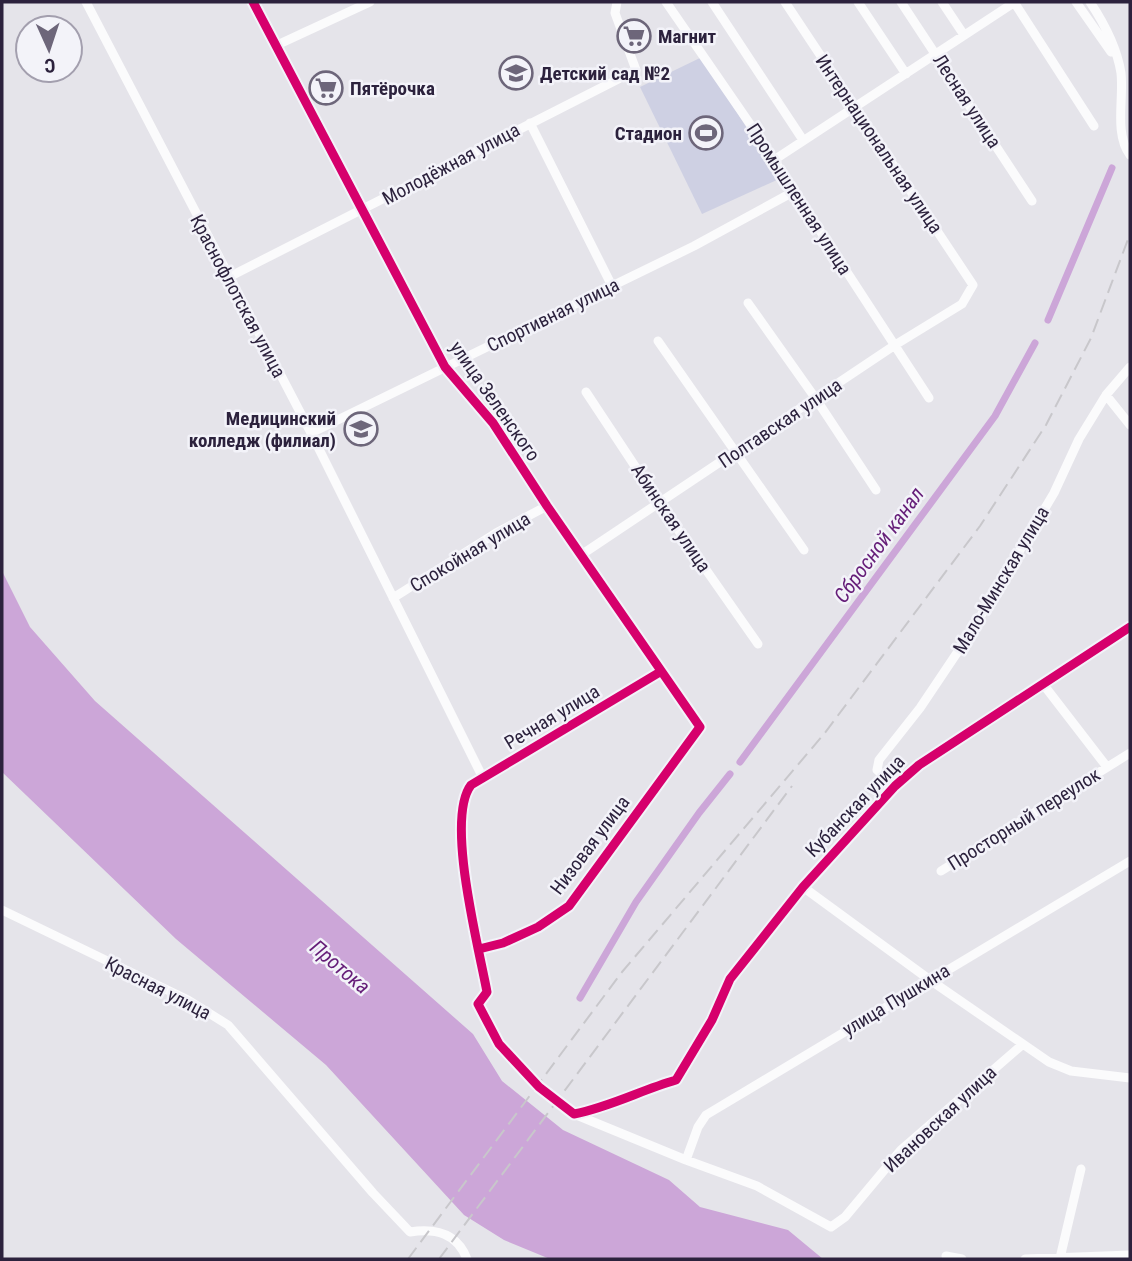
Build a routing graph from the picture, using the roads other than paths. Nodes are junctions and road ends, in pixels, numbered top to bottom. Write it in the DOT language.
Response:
graph roads {
  1 [pos="86,2"];
  2 [pos="253,2"];
  3 [pos="370,2"];
  4 [pos="617,2"];
  5 [pos="626,2"];
  6 [pos="666,2"];
  7 [pos="712,2"];
  8 [pos="785,2"];
  9 [pos="858,2"];
  10 [pos="901,2"];
  11 [pos="942,2"];
  12 [pos="1014,2"];
  13 [pos="1076,2"];
  14 [pos="1090,2"];
  15 [pos="1105,24"];
  16 [pos="1095,31"];
  17 [pos="964,36"];
  18 [pos="275,46"];
  19 [pos="936,54"];
  20 [pos="1116,59"];
  21 [pos="906,74"];
  22 [pos="855,107"];
  23 [pos="530,123"];
  24 [pos="1094,126"];
  25 [pos="803,140"];
  26 [pos="1130,155"];
  27 [pos="774,160"];
  28 [pos="793,192"];
  29 [pos="1032,201"];
  30 [pos="363,210"];
  31 [pos="229,277"];
  32 [pos="974,285"];
  33 [pos="612,286"];
  34 [pos="748,303"];
  35 [pos="658,341"];
  36 [pos="895,345"];
  37 [pos="445,367"];
  38 [pos="1130,367"];
  39 [pos="586,391"];
  40 [pos="1106,395"];
  41 [pos="929,398"];
  42 [pos="816,399"];
  43 [pos="1130,425"];
  44 [pos="311,433"];
  45 [pos="736,453"];
  46 [pos="876,490"];
  47 [pos="660,504"];
  48 [pos="547,506"];
  49 [pos="804,550"];
  50 [pos="582,555"];
  51 [pos="393,598"];
  52 [pos="1130,627"];
  53 [pos="758,644"];
  54 [pos="660,672"];
  55 [pos="1043,684"];
  56 [pos="700,727"];
  57 [pos="1130,753"];
  58 [pos="1107,767"];
  59 [pos="484,778"];
  60 [pos="895,786"];
  61 [pos="1130,861"];
  62 [pos="941,871"];
  63 [pos="803,887"];
  64 [pos="2,910"];
  65 [pos="479,949"];
  66 [pos="930,979"];
  67 [pos="1023,1044"];
  68 [pos="1130,1078"];
  69 [pos="574,1114"];
  70 [pos="686,1160"];
  71 [pos="1081,1169"];
  72 [pos="1130,1255"];
  73 [pos="466,1256"];
  74 [pos="946,1256"];
  75 [pos="1060,1258"];
  76 [pos="962,1259"];
  77 [pos="1025,1259"];
  1 -- 31 [label="street, Краснофлотская улица"];
  2 -- 18 [label="street, улица Зеленского"];
  3 -- 18 [label="street"];
  4 -- 5 [label="street"];
  4 -- 23 [label="street, Молодёжная улица"];
  6 -- 27 [label="street, Промышленная улица"];
  7 -- 25 [label="street"];
  8 -- 22 [label="street, Интернациональная улица"];
  9 -- 21 [label="street"];
  10 -- 19 [label="street, Лесная улица"];
  11 -- 17 [label="street"];
  12 -- 17 [label="street"];
  12 -- 24 [label="street"];
  13 -- 16 [label="street"];
  14 -- 15 [label="street"];
  15 -- 16 [label="street"];
  15 -- 20 [label="street"];
  16 -- 20 [label="street"];
  17 -- 19 [label="street"];
  18 -- 30 [label="street, улица Зеленского"];
  19 -- 21 [label="street"];
  19 -- 29 [label="street, Лесная улица"];
  20 -- 26 [label="street"];
  21 -- 22 [label="street"];
  22 -- 25 [label="street"];
  22 -- 32 [label="street, Интернациональная улица"];
  23 -- 30 [label="street, Молодёжная улица"];
  23 -- 33 [label="street"];
  25 -- 27 [label="street"];
  27 -- 28 [label="street, Промышленная улица"];
  28 -- 33 [label="street, Спортивная улица"];
  28 -- 36 [label="street, Промышленная улица"];
  30 -- 31 [label="street, Молодёжная улица"];
  30 -- 37 [label="street, улица Зеленского"];
  31 -- 44 [label="street, Краснофлотская улица"];
  32 -- 36 [label="street, Полтавская улица"];
  33 -- 37 [label="street, Спортивная улица"];
  34 -- 42 [label="street"];
  35 -- 45 [label="street"];
  36 -- 41 [label="street, Промышленная улица"];
  36 -- 42 [label="street, Полтавская улица"];
  37 -- 44 [label="street, Спортивная улица"];
  37 -- 48 [label="street, улица Зеленского"];
  38 -- 40 [label="street, Мало-Минская улица"];
  39 -- 47 [label="street, Абинская улица"];
  40 -- 43 [label="street"];
  40 -- 60 [label="street, Мало-Минская улица"];
  42 -- 45 [label="street, Полтавская улица"];
  42 -- 46 [label="street"];
  44 -- 51 [label="street, Краснофлотская улица"];
  45 -- 47 [label="street, Полтавская улица"];
  45 -- 49 [label="street"];
  47 -- 50 [label="street, Полтавская улица"];
  47 -- 53 [label="street, Абинская улица"];
  48 -- 50 [label="street, улица Зеленского"];
  48 -- 51 [label="street, Спокойная улица"];
  50 -- 54 [label="street, улица Зеленского"];
  51 -- 59 [label="street, Краснофлотская улица"];
  52 -- 55 [label="street, Кубанская улица"];
  54 -- 56 [label="street, улица Зеленского"];
  54 -- 59 [label="street, Речная улица"];
  55 -- 58 [label="street, Просторный переулок"];
  55 -- 60 [label="street, Кубанская улица"];
  56 -- 65 [label="street, Низовая улица"];
  57 -- 58 [label="street, Просторный переулок"];
  58 -- 62 [label="street, Просторный переулок"];
  59 -- 65 [label="street, Речная улица"];
  60 -- 63 [label="street, Кубанская улица"];
  61 -- 66 [label="street, улица Пушкина"];
  63 -- 66 [label="street"];
  63 -- 69 [label="street, Кубанская улица"];
  64 -- 73 [label="street, Красная улица"];
  65 -- 69 [label="street"];
  66 -- 67 [label="street"];
  66 -- 70 [label="street, улица Пушкина"];
  67 -- 68 [label="street"];
  67 -- 70 [label="street, Ивановская улица"];
  69 -- 70 [label="street"];
  71 -- 75 [label="street"];
  72 -- 75 [label="street"];
  74 -- 76 [label="street"];
  75 -- 77 [label="street"];
}
